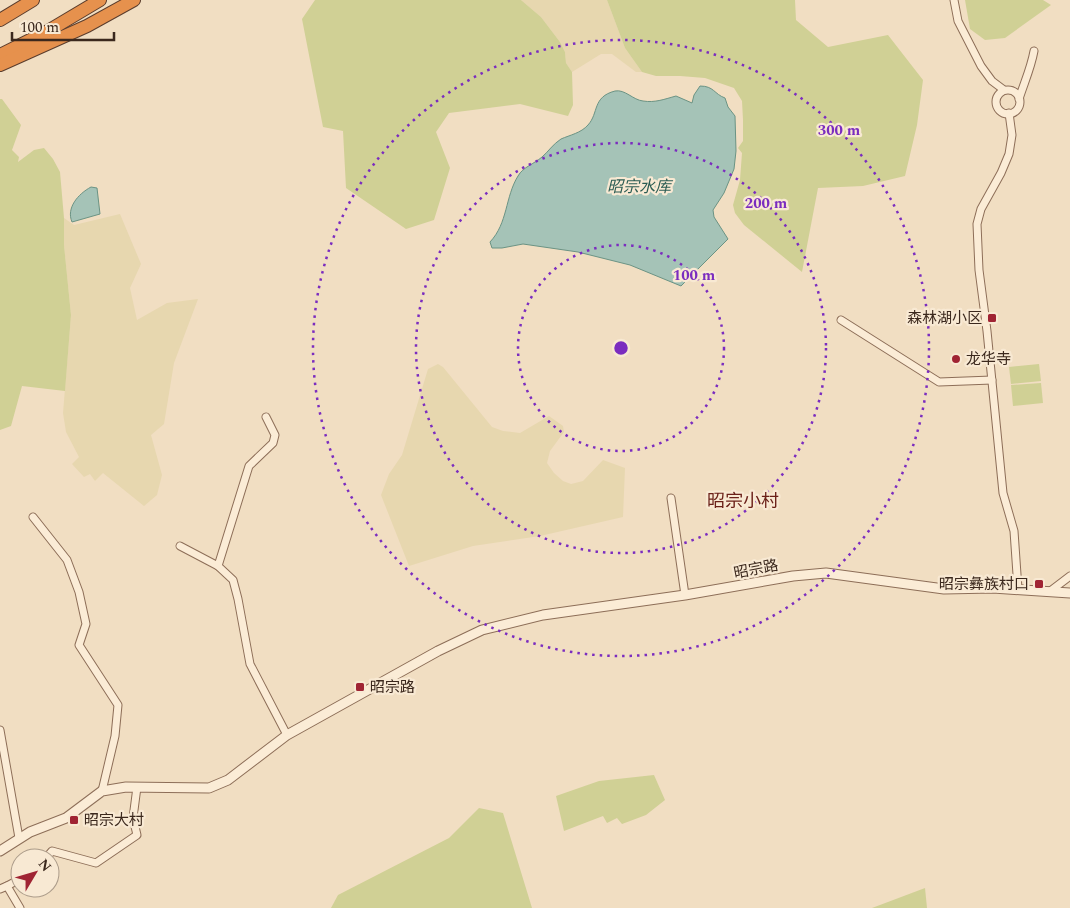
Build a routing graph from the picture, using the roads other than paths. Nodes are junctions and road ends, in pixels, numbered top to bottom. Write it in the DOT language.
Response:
graph roads {
  1 [pos="33,0"];
  2 [pos="99,0"];
  3 [pos="134,0"];
  4 [pos="954,0"];
  5 [pos="0,20"];
  6 [pos="1034,51"];
  7 [pos="0,55"];
  8 [pos="0,65"];
  9 [pos="1025,80"];
  10 [pos="992,81"];
  11 [pos="1006,90"];
  12 [pos="997,98"];
  13 [pos="1019,100"];
  14 [pos="1009,113"];
  15 [pos="841,320"];
  16 [pos="992,380"];
  17 [pos="266,417"];
  18 [pos="671,498"];
  19 [pos="33,517"];
  20 [pos="180,546"];
  21 [pos="218,566"];
  22 [pos="1070,576"];
  23 [pos="1018,589"];
  24 [pos="1049,592"];
  25 [pos="1070,594"];
  26 [pos="685,595"];
  27 [pos="0,730"];
  28 [pos="287,734"];
  29 [pos="137,787"];
  30 [pos="102,791"];
  31 [pos="18,838"];
  32 [pos="0,851"];
  33 [pos="60,853"];
  34 [pos="3,888"];
  35 [pos="20,908"];
  1 -- 5 [label="highway"];
  2 -- 7 [label="highway"];
  3 -- 8 [label="highway"];
  4 -- 10 [label="street"];
  6 -- 9 [label="street"];
  9 -- 11 [label="street"];
  9 -- 13 [label="street"];
  10 -- 11 [label="street"];
  10 -- 12 [label="street"];
  11 -- 12 [label="street"];
  11 -- 13 [label="street"];
  12 -- 14 [label="street"];
  13 -- 14 [label="street"];
  14 -- 16 [label="street"];
  15 -- 16 [label="street"];
  16 -- 23 [label="street"];
  17 -- 21 [label="street"];
  18 -- 26 [label="street"];
  19 -- 30 [label="street"];
  20 -- 21 [label="street"];
  21 -- 28 [label="street"];
  22 -- 24 [label="street"];
  23 -- 24 [label="street, 昭宗路"];
  23 -- 26 [label="street, 昭宗路"];
  24 -- 25 [label="street, 昭宗路"];
  26 -- 28 [label="street, 昭宗路"];
  27 -- 31 [label="street"];
  28 -- 29 [label="street, 昭宗路"];
  29 -- 30 [label="street, 昭宗路"];
  29 -- 33 [label="street"];
  30 -- 31 [label="street, 昭宗路"];
  31 -- 32 [label="street, 昭宗路"];
  34 -- 35 [label="street"];
}
